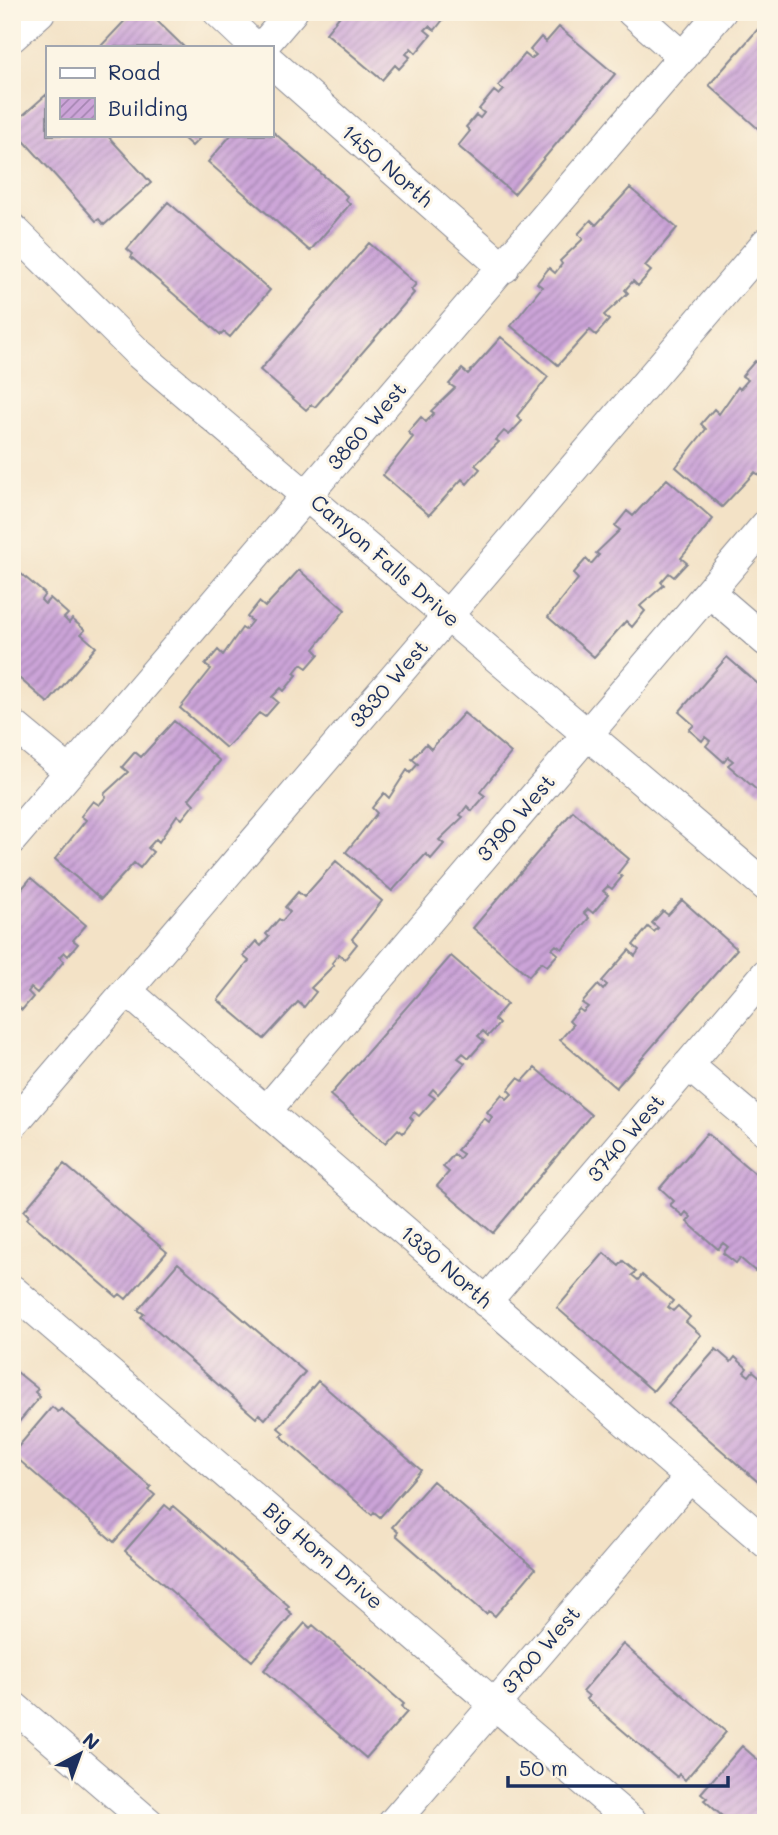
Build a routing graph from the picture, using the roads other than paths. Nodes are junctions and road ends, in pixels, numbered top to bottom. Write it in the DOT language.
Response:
graph roads {
  1 [pos="40,12"];
  2 [pos="218,12"];
  3 [pos="292,12"];
  4 [pos="632,12"];
  5 [pos="721,12"];
  6 [pos="12,37"];
  7 [pos="254,46"];
  8 [pos="263,46"];
  9 [pos="683,57"];
  10 [pos="273,64"];
  11 [pos="12,228"];
  12 [pos="766,243"];
  13 [pos="504,268"];
  14 [pos="307,495"];
  15 [pos="766,525"];
  16 [pos="709,592"];
  17 [pos="448,615"];
  18 [pos="766,640"];
  19 [pos="12,724"];
  20 [pos="587,734"];
  21 [pos="70,772"];
  22 [pos="12,839"];
  23 [pos="766,886"];
  24 [pos="766,974"];
  25 [pos="127,991"];
  26 [pos="688,1065"];
  27 [pos="266,1111"];
  28 [pos="12,1125"];
  29 [pos="766,1131"];
  30 [pos="12,1290"];
  31 [pos="486,1302"];
  32 [pos="690,1477"];
  33 [pos="766,1543"];
  34 [pos="495,1704"];
  35 [pos="12,1705"];
  36 [pos="149,1823"];
  37 [pos="393,1823"];
  38 [pos="633,1823"];
  1 -- 6 [label="street"];
  2 -- 7 [label="street"];
  3 -- 8 [label="street"];
  4 -- 9 [label="street"];
  5 -- 9 [label="street, 3860 West"];
  9 -- 13 [label="street, 3860 West"];
  10 -- 13 [label="street, 1450 North"];
  11 -- 14 [label="street, Canyon Falls Drive"];
  12 -- 17 [label="street, 3830 West"];
  13 -- 14 [label="street, 3860 West"];
  14 -- 17 [label="street, Canyon Falls Drive"];
  14 -- 21 [label="street, 3860 West"];
  15 -- 16 [label="street, 3790 West"];
  16 -- 18 [label="street"];
  16 -- 20 [label="street, 3790 West"];
  17 -- 20 [label="street, Canyon Falls Drive"];
  17 -- 25 [label="street, 3830 West"];
  19 -- 21 [label="street"];
  20 -- 23 [label="street, Canyon Falls Drive"];
  20 -- 27 [label="street, 3790 West"];
  21 -- 22 [label="street, 3860 West"];
  24 -- 26 [label="street, 3740 West"];
  25 -- 27 [label="street, 1330 North"];
  25 -- 28 [label="street, 3830 West"];
  26 -- 29 [label="street"];
  26 -- 31 [label="street, 3740 West"];
  27 -- 31 [label="street, 1330 North"];
  30 -- 34 [label="street, Big Horn Drive"];
  31 -- 32 [label="street, 1330 North"];
  32 -- 33 [label="street, 1330 North"];
  32 -- 34 [label="street, 3700 West"];
  34 -- 37 [label="street, 3700 West"];
  34 -- 38 [label="street, Big Horn Drive"];
  35 -- 36 [label="street"];
}
